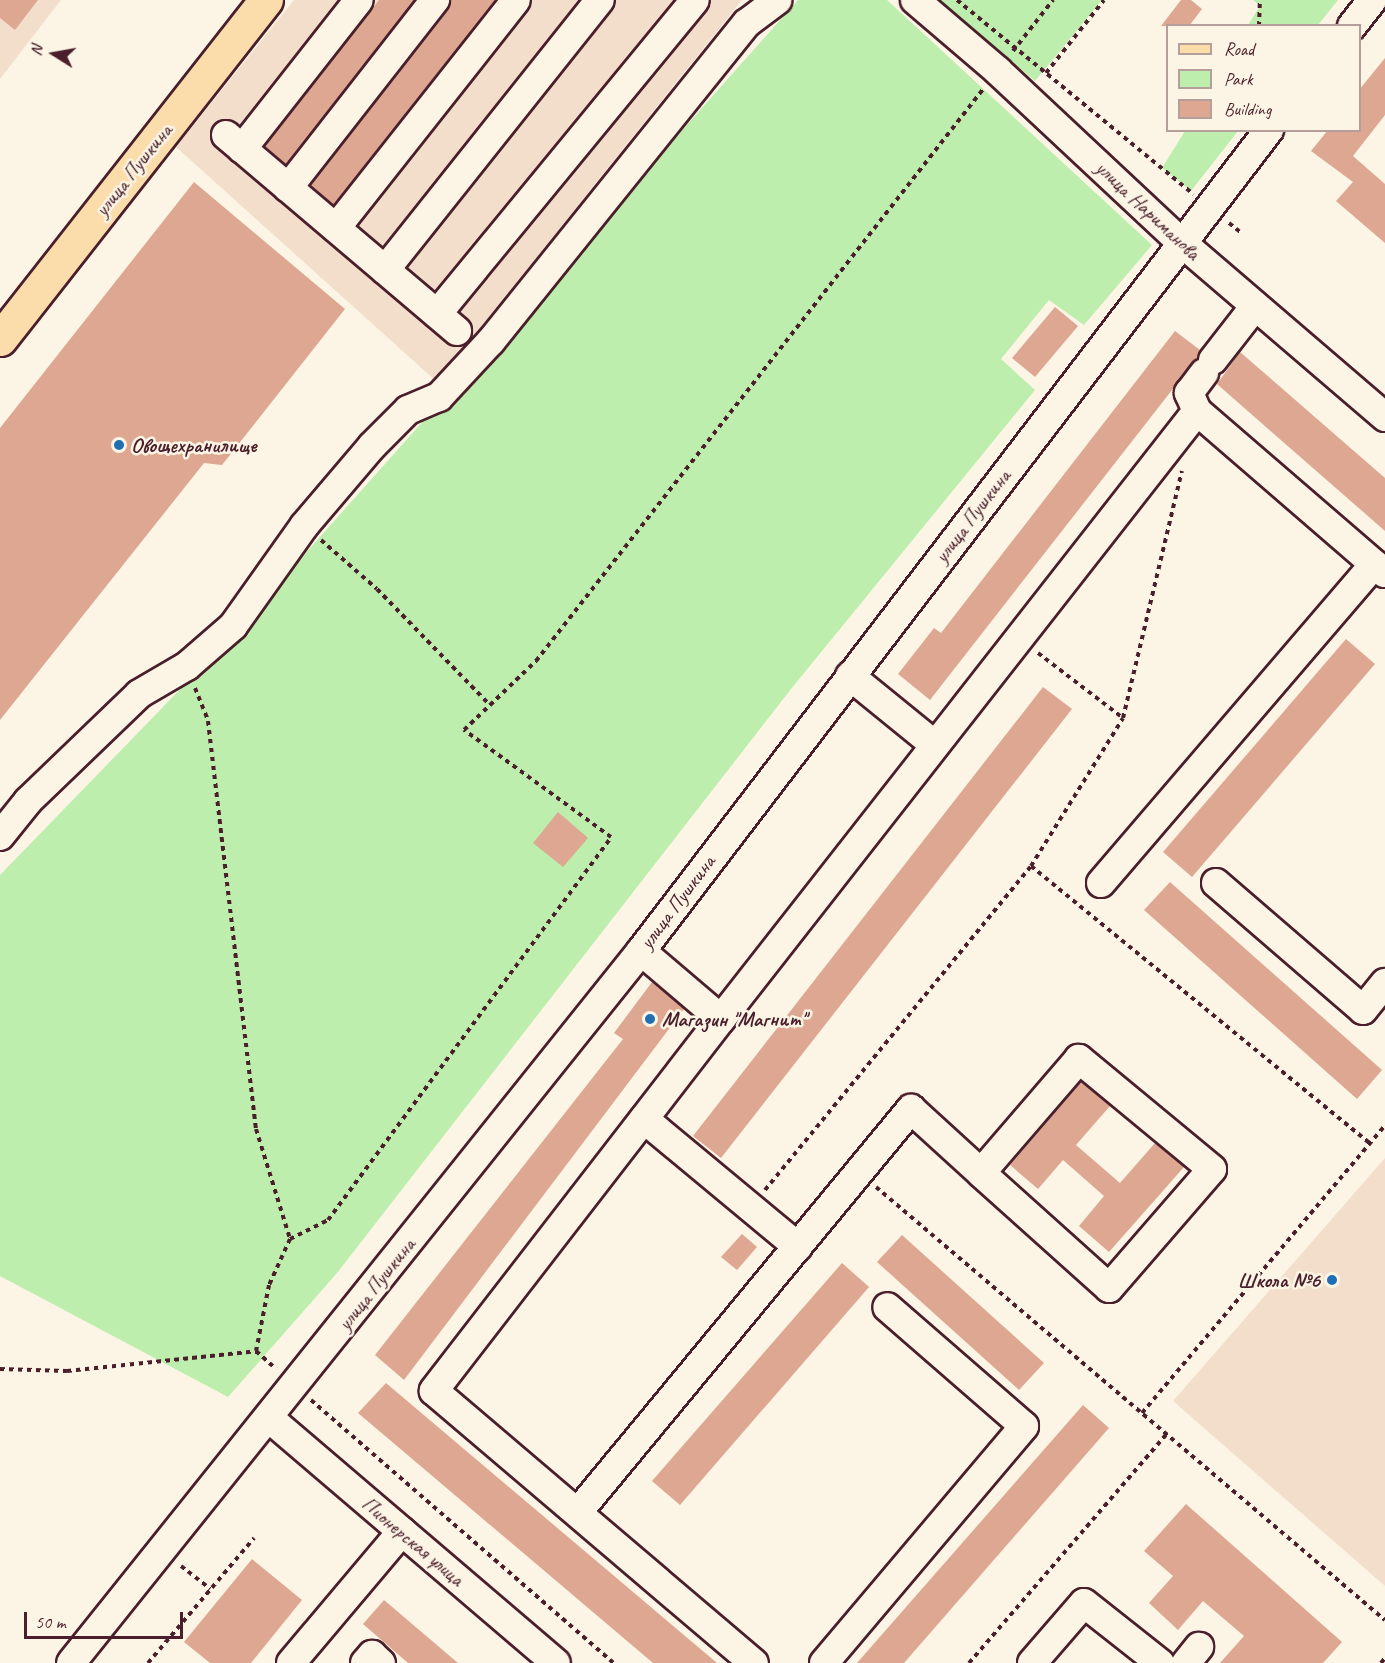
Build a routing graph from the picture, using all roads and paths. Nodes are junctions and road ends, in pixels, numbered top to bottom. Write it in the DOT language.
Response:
graph roads {
  1 [pos="266,0"];
  2 [pos="359,0"];
  3 [pos="435,0"];
  4 [pos="516,0"];
  5 [pos="600,0"];
  6 [pos="695,0"];
  7 [pos="777,0"];
  8 [pos="915,0"];
  9 [pos="957,0"];
  10 [pos="1053,0"];
  11 [pos="1104,0"];
  12 [pos="1260,0"];
  13 [pos="1372,0"];
  14 [pos="1259,24"];
  15 [pos="1354,24"];
  16 [pos="1015,48"];
  17 [pos="998,71"];
  18 [pos="1046,73"];
  19 [pos="1267,132"];
  20 [pos="288,188"];
  21 [pos="1209,207"];
  22 [pos="336,228"];
  23 [pos="1240,232"];
  24 [pos="1181,242"];
  25 [pos="386,270"];
  26 [pos="1255,306"];
  27 [pos="0,339"];
  28 [pos="1197,411"];
  29 [pos="1385,417"];
  30 [pos="1183,468"];
  31 [pos="304,526"];
  32 [pos="1380,569"];
  33 [pos="1018,639"];
  34 [pos="187,666"];
  35 [pos="850,676"];
  36 [pos="490,705"];
  37 [pos="1123,718"];
  38 [pos="935,745"];
  39 [pos="0,836"];
  40 [pos="1031,866"];
  41 [pos="1101,882"];
  42 [pos="1216,883"];
  43 [pos="640,951"];
  44 [pos="1385,983"];
  45 [pos="721,1018"];
  46 [pos="644,1119"];
  47 [pos="1385,1125"];
  48 [pos="1370,1143"];
  49 [pos="859,1173"];
  50 [pos="981,1173"];
  51 [pos="759,1197"];
  52 [pos="290,1239"];
  53 [pos="798,1247"];
  54 [pos="887,1306"];
  55 [pos="256,1351"];
  56 [pos="0,1369"];
  57 [pos="295,1386"];
  58 [pos="1142,1414"];
  59 [pos="269,1418"];
  60 [pos="1166,1435"];
  61 [pos="578,1512"];
  62 [pos="402,1531"];
  63 [pos="254,1538"];
  64 [pos="181,1566"];
  65 [pos="210,1589"];
  66 [pos="1385,1620"];
  67 [pos="1385,1658"];
  68 [pos="71,1663"];
  69 [pos="148,1663"];
  70 [pos="291,1663"];
  71 [pos="365,1663"];
  72 [pos="381,1663"];
  73 [pos="556,1663"];
  74 [pos="614,1663"];
  75 [pos="754,1663"];
  76 [pos="824,1663"];
  77 [pos="969,1663"];
  78 [pos="1032,1663"];
  79 [pos="1160,1663"];
  80 [pos="1381,1663"];
  1 -- 27 [label="main road, улица Пушкина"];
  2 -- 20 [label="street"];
  3 -- 20 [label="street"];
  4 -- 22 [label="street"];
  5 -- 25 [label="street"];
  6 -- 25 [label="street"];
  7 -- 31 [label="street"];
  8 -- 17 [label="street, улица Нариманова"];
  9 -- 16 [label="path"];
  10 -- 16 [label="path"];
  11 -- 18 [label="path"];
  12 -- 14 [label="path"];
  13 -- 15 [label="street"];
  16 -- 17 [label="path"];
  16 -- 18 [label="path"];
  17 -- 24 [label="street, улица Нариманова"];
  17 -- 36 [label="path"];
  18 -- 21 [label="path"];
  19 -- 21 [label="street, улица Пушкина"];
  20 -- 22 [label="street"];
  21 -- 23 [label="path"];
  21 -- 24 [label="street, улица Пушкина"];
  22 -- 25 [label="street"];
  24 -- 26 [label="street, улица Нариманова"];
  24 -- 35 [label="street, улица Пушкина"];
  26 -- 28 [label="street"];
  26 -- 29 [label="street, улица Нариманова"];
  28 -- 32 [label="street"];
  28 -- 33 [label="street"];
  30 -- 37 [label="path"];
  31 -- 34 [label="street"];
  31 -- 36 [label="path"];
  32 -- 41 [label="street"];
  33 -- 37 [label="path"];
  33 -- 38 [label="street"];
  34 -- 39 [label="street"];
  34 -- 52 [label="path"];
  35 -- 38 [label="street"];
  35 -- 43 [label="street, улица Пушкина"];
  36 -- 52 [label="path"];
  37 -- 40 [label="path"];
  38 -- 45 [label="street"];
  40 -- 48 [label="path"];
  40 -- 51 [label="path"];
  42 -- 44 [label="street"];
  43 -- 45 [label="street"];
  43 -- 57 [label="street, улица Пушкина"];
  45 -- 46 [label="street"];
  46 -- 53 [label="street"];
  46 -- 61 [label="street"];
  47 -- 48 [label="path"];
  48 -- 58 [label="path"];
  49 -- 50 [label="street"];
  49 -- 53 [label="street"];
  49 -- 58 [label="path"];
  50 -- 50 [label="street"];
  52 -- 55 [label="path"];
  53 -- 61 [label="street"];
  54 -- 76 [label="street"];
  55 -- 56 [label="path"];
  55 -- 57 [label="path"];
  57 -- 59 [label="street, улица Пушкина"];
  57 -- 74 [label="path"];
  58 -- 60 [label="path"];
  59 -- 62 [label="street, Пионерская улица"];
  59 -- 68 [label="street, улица Пушкина"];
  60 -- 66 [label="path"];
  60 -- 77 [label="path"];
  61 -- 75 [label="street"];
  62 -- 70 [label="street"];
  62 -- 73 [label="street, Пионерская улица"];
  63 -- 65 [label="path"];
  64 -- 65 [label="path"];
  65 -- 69 [label="path"];
  67 -- 80 [label="path"];
  71 -- 72 [label="street"];
  78 -- 79 [label="street"];
}
